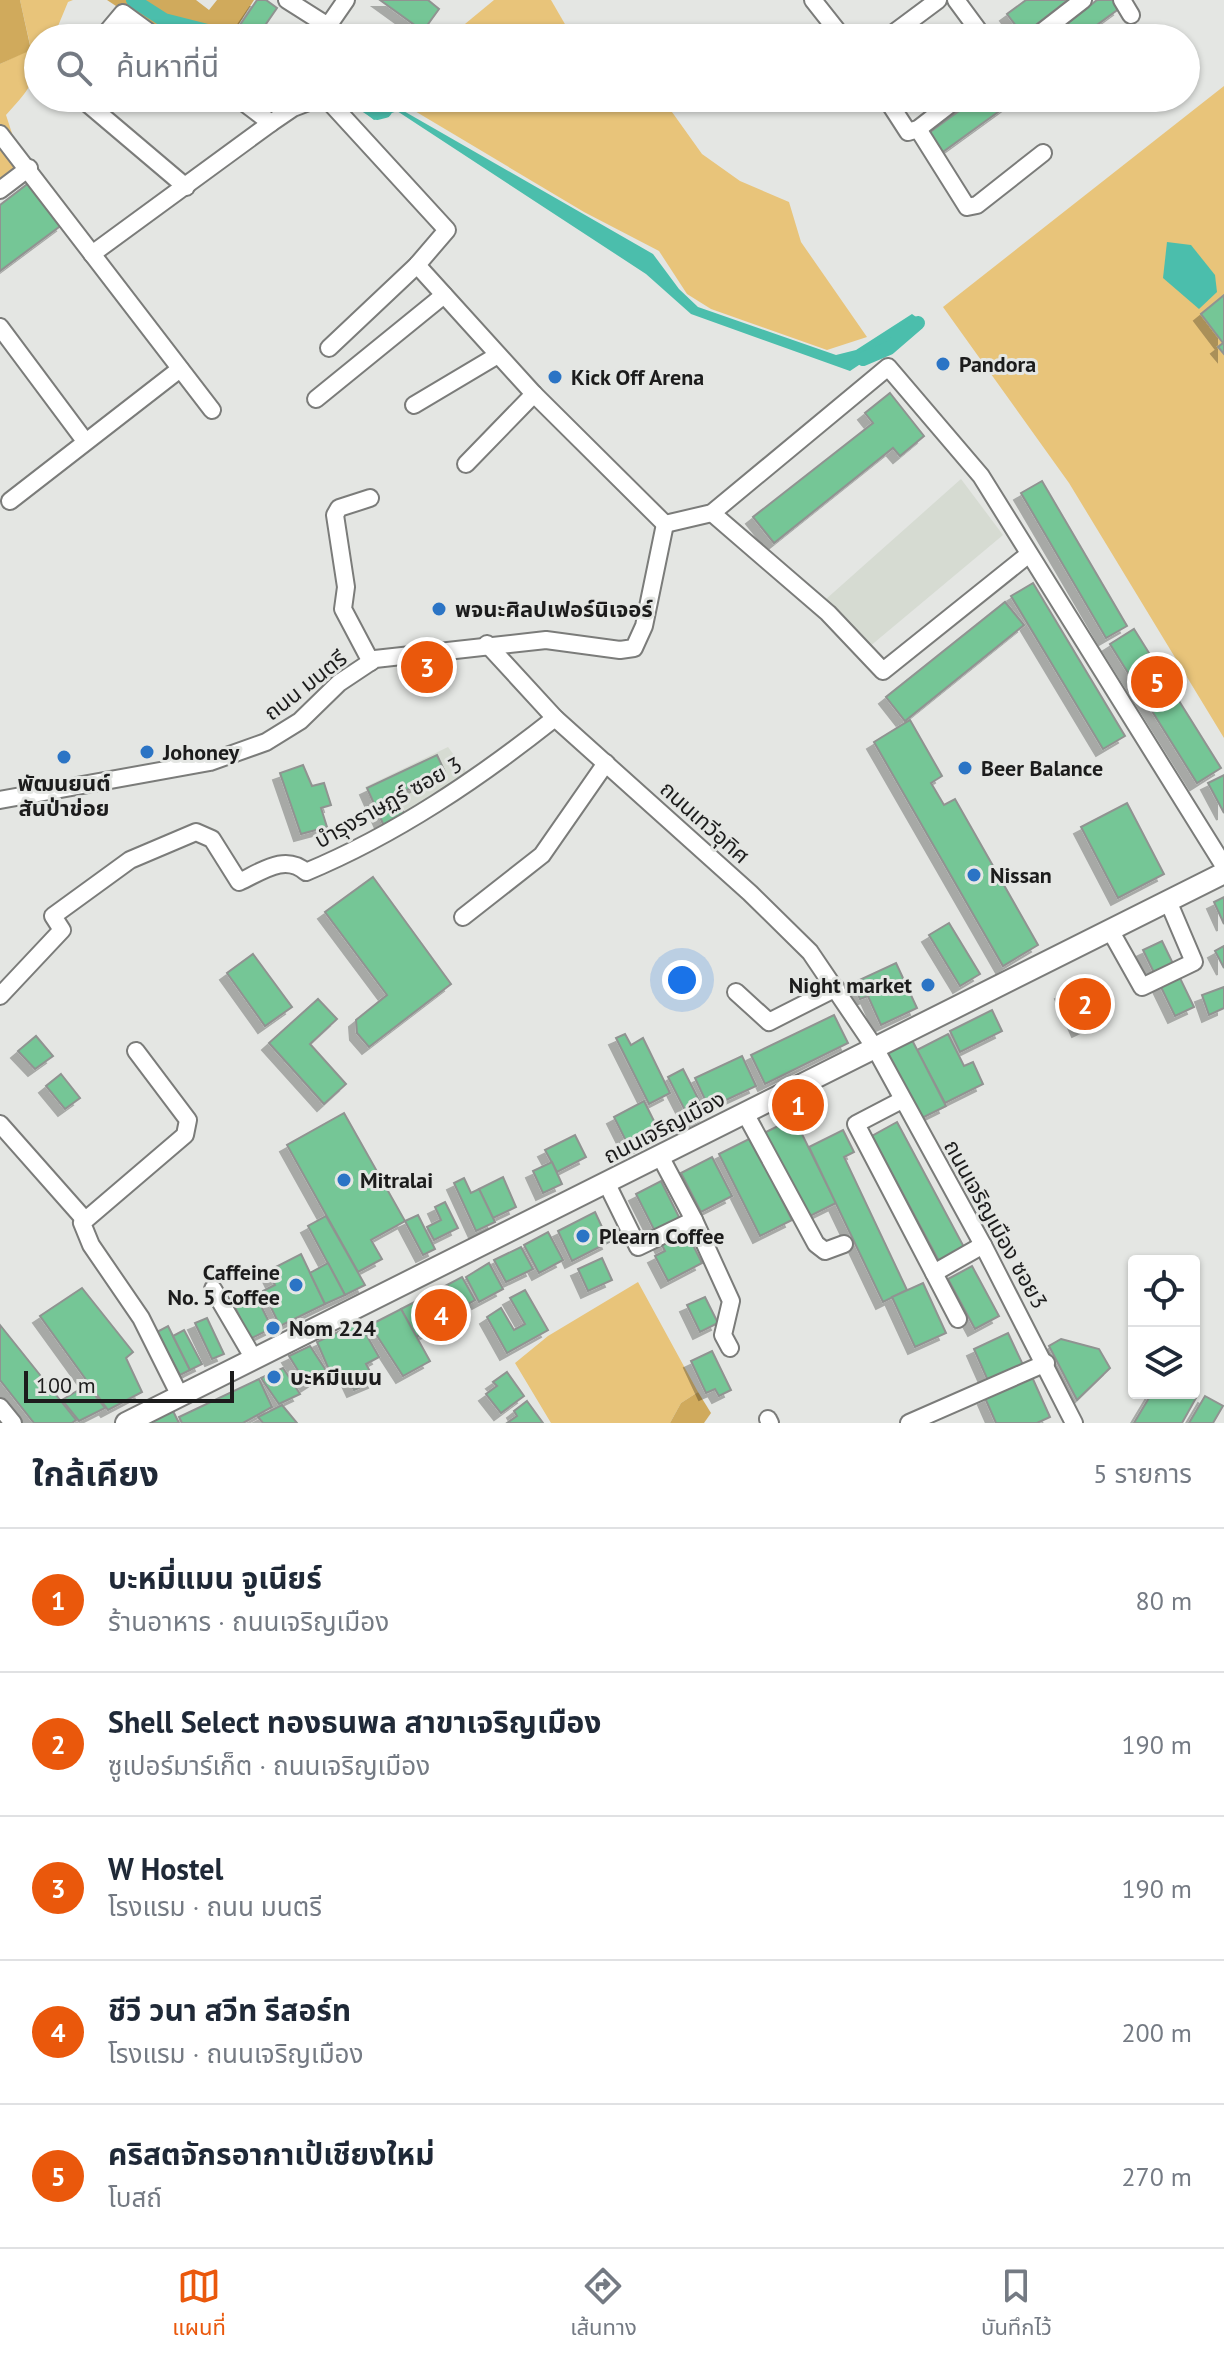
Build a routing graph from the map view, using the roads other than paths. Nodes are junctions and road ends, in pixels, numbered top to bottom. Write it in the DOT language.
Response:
graph roads {
  1 [pos="287,0"];
  2 [pos="346,0"];
  3 [pos="813,0"];
  4 [pos="938,0"];
  5 [pos="956,0"];
  6 [pos="1083,0"];
  7 [pos="1122,0"];
  8 [pos="1131,15"];
  9 [pos="114,24"];
  10 [pos="138,24"];
  11 [pos="325,24"];
  12 [pos="329,24"];
  13 [pos="832,24"];
  14 [pos="906,24"];
  15 [pos="974,24"];
  16 [pos="1052,24"];
  17 [pos="98,112"];
  18 [pos="256,112"];
  19 [pos="287,112"];
  20 [pos="339,112"];
  21 [pos="895,112"];
  22 [pos="940,112"];
  23 [pos="271,123"];
  24 [pos="918,129"];
  25 [pos="0,134"];
  26 [pos="1043,153"];
  27 [pos="29,168"];
  28 [pos="186,187"];
  29 [pos="0,190"];
  30 [pos="92,254"];
  31 [pos="417,265"];
  32 [pos="444,295"];
  33 [pos="0,327"];
  34 [pos="329,348"];
  35 [pos="498,355"];
  36 [pos="180,369"];
  37 [pos="534,394"];
  38 [pos="316,399"];
  39 [pos="414,405"];
  40 [pos="212,410"];
  41 [pos="85,441"];
  42 [pos="466,464"];
  43 [pos="370,498"];
  44 [pos="10,501"];
  45 [pos="712,513"];
  46 [pos="665,524"];
  47 [pos="1029,554"];
  48 [pos="487,644"];
  49 [pos="371,662"];
  50 [pos="555,718"];
  51 [pos="606,763"];
  52 [pos="0,800"];
  53 [pos="1224,866"];
  54 [pos="1224,873"];
  55 [pos="1168,901"];
  56 [pos="463,917"];
  57 [pos="1110,930"];
  58 [pos="836,988"];
  59 [pos="736,992"];
  60 [pos="0,996"];
  61 [pos="875,1048"];
  62 [pos="136,1051"];
  63 [pos="902,1100"];
  64 [pos="745,1113"];
  65 [pos="0,1124"];
  66 [pos="660,1156"];
  67 [pos="606,1182"];
  68 [pos="85,1220"];
  69 [pos="694,1220"];
  70 [pos="844,1244"];
  71 [pos="983,1245"];
  72 [pos="934,1273"];
  73 [pos="213,1289"];
  74 [pos="958,1319"];
  75 [pos="730,1348"];
  76 [pos="254,1359"];
  77 [pos="1046,1363"];
  78 [pos="180,1396"];
  79 [pos="0,1407"];
  80 [pos="13,1423"];
  81 [pos="126,1423"];
  82 [pos="909,1423"];
  83 [pos="1074,1423"];
  1 -- 11 [label="street"];
  2 -- 12 [label="street"];
  3 -- 13 [label="street"];
  4 -- 14 [label="street"];
  5 -- 15 [label="street"];
  6 -- 16 [label="street"];
  7 -- 8 [label="street"];
  9 -- 10 [label="street"];
  17 -- 28 [label="street"];
  18 -- 23 [label="street"];
  19 -- 23 [label="street"];
  20 -- 31 [label="street"];
  21 -- 24 [label="street"];
  22 -- 24 [label="street"];
  23 -- 28 [label="street"];
  24 -- 26 [label="street"];
  25 -- 27 [label="street"];
  27 -- 29 [label="street"];
  27 -- 30 [label="street"];
  28 -- 30 [label="street"];
  30 -- 36 [label="street"];
  31 -- 32 [label="street"];
  31 -- 34 [label="street"];
  32 -- 35 [label="street"];
  32 -- 38 [label="street"];
  33 -- 41 [label="street"];
  35 -- 37 [label="street"];
  35 -- 39 [label="street"];
  36 -- 40 [label="street"];
  36 -- 41 [label="street"];
  37 -- 42 [label="street"];
  37 -- 46 [label="street"];
  41 -- 44 [label="street"];
  43 -- 49 [label="street"];
  45 -- 46 [label="street"];
  45 -- 47 [label="street"];
  45 -- 47 [label="street"];
  46 -- 48 [label="street, ถนน มนตรี"];
  47 -- 53 [label="street"];
  48 -- 49 [label="street, ถนน มนตรี"];
  48 -- 50 [label="street, ถนนเทวีอุทิศ"];
  49 -- 52 [label="street, ถนน มนตรี"];
  50 -- 51 [label="street, ถนนเทวีอุทิศ"];
  50 -- 60 [label="street, บำรุงราษฏร์ ซอย 3"];
  51 -- 56 [label="street"];
  51 -- 58 [label="street, ถนนเทวีอุทิศ"];
  54 -- 55 [label="main road, ถนนเจริญเมือง"];
  55 -- 57 [label="main road, ถนนเจริญเมือง"];
  55 -- 57 [label="street"];
  57 -- 61 [label="main road, ถนนเจริญเมือง"];
  58 -- 59 [label="street"];
  58 -- 61 [label="street, ถนนเทวีอุทิศ"];
  61 -- 63 [label="street, ถนนเจริญเมือง ซอย3"];
  61 -- 64 [label="main road, ถนนเจริญเมือง"];
  62 -- 68 [label="street"];
  63 -- 71 [label="street, ถนนเจริญเมือง ซอย3"];
  63 -- 72 [label="street"];
  64 -- 66 [label="main road, ถนนเจริญเมือง"];
  64 -- 70 [label="street"];
  65 -- 68 [label="street"];
  66 -- 67 [label="main road, ถนนเจริญเมือง"];
  66 -- 69 [label="street"];
  67 -- 69 [label="street"];
  67 -- 76 [label="main road, ถนนเจริญเมือง"];
  68 -- 78 [label="street"];
  69 -- 75 [label="street"];
  71 -- 72 [label="street"];
  71 -- 77 [label="street, ถนนเจริญเมือง ซอย3"];
  72 -- 74 [label="street"];
  73 -- 76 [label="street"];
  76 -- 78 [label="main road, ถนนเจริญเมือง"];
  77 -- 82 [label="street"];
  77 -- 83 [label="street, ถนนเจริญเมือง ซอย3"];
  78 -- 81 [label="main road, ถนนเจริญเมือง"];
  79 -- 80 [label="street"];
}
